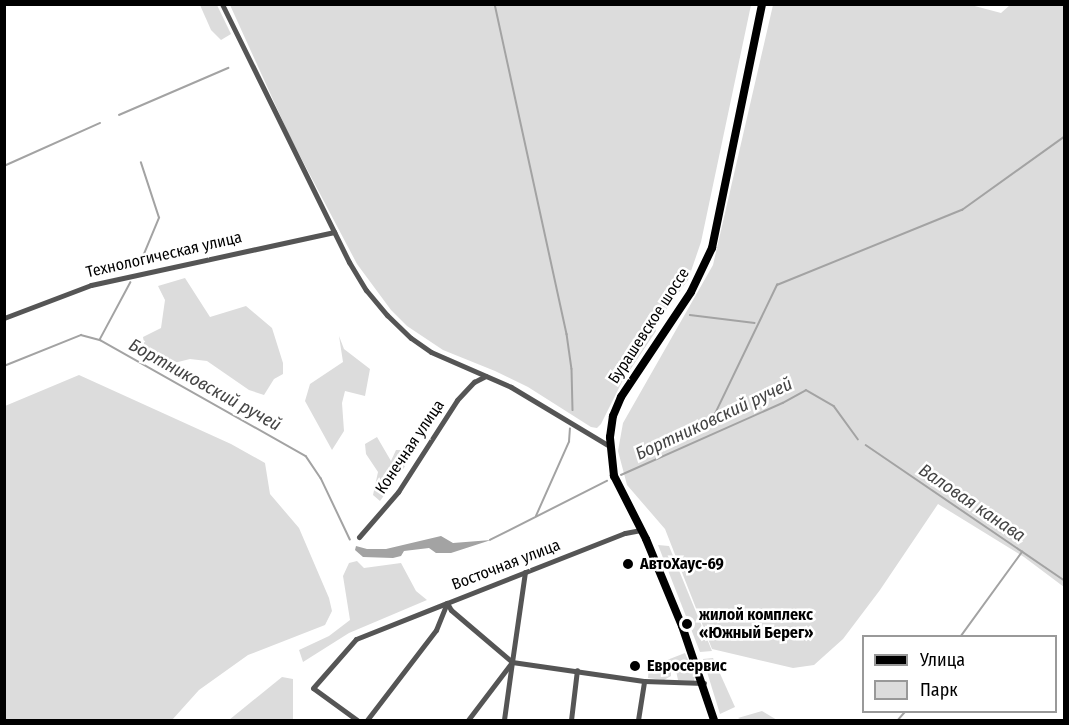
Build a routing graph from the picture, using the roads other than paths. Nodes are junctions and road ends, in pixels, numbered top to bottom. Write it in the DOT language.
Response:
graph roads {
  1 [pos="222,4"];
  2 [pos="762,4"];
  3 [pos="334,232"];
  4 [pos="4,318"];
  5 [pos="486,376"];
  6 [pos="609,446"];
  7 [pos="641,530"];
  8 [pos="359,537"];
  9 [pos="525,572"];
  10 [pos="447,603"];
  11 [pos="512,662"];
  12 [pos="577,670"];
  13 [pos="644,681"];
  14 [pos="704,683"];
  15 [pos="357,720"];
  16 [pos="367,720"];
  17 [pos="468,720"];
  18 [pos="504,720"];
  19 [pos="571,720"];
  20 [pos="638,720"];
  21 [pos="714,720"];
  1 -- 3 [label="street"];
  2 -- 6 [label="main road, Бурашевское шоссе"];
  3 -- 4 [label="street, Технологическая улица"];
  3 -- 5 [label="street"];
  5 -- 6 [label="street"];
  5 -- 8 [label="street, Конечная улица"];
  6 -- 7 [label="main road, Бурашевское шоссе"];
  7 -- 9 [label="street, Восточная улица"];
  7 -- 14 [label="main road, Бурашевское шоссе"];
  9 -- 10 [label="street, Восточная улица"];
  9 -- 11 [label="street"];
  10 -- 11 [label="street"];
  10 -- 15 [label="street"];
  10 -- 16 [label="street, Восточная улица"];
  11 -- 12 [label="street"];
  11 -- 17 [label="street"];
  11 -- 18 [label="street"];
  12 -- 13 [label="street"];
  12 -- 19 [label="street"];
  13 -- 14 [label="street"];
  13 -- 20 [label="street"];
  14 -- 21 [label="main road, Бурашевское шоссе"];
}
